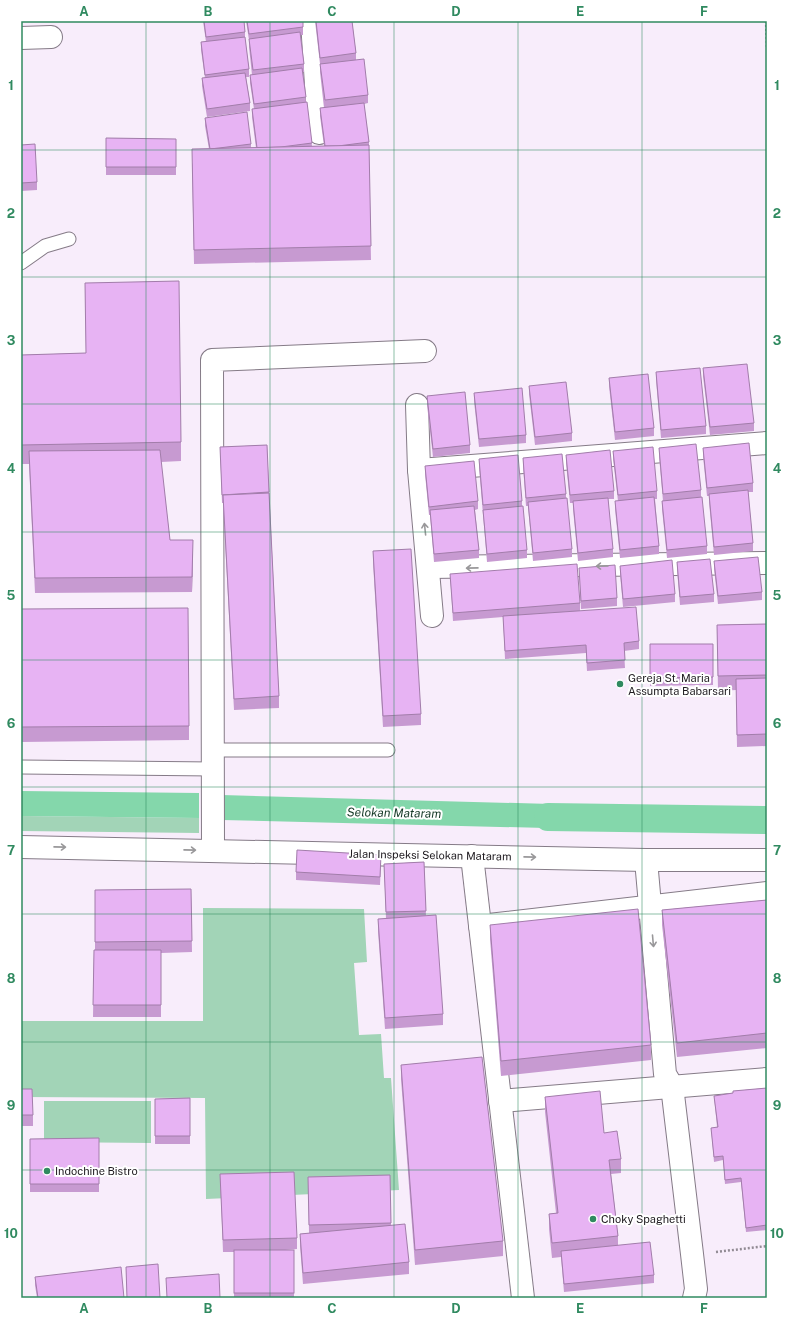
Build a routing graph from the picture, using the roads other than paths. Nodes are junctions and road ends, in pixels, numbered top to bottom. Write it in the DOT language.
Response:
graph roads {
  1 [pos="312,21"];
  2 [pos="51,37"];
  3 [pos="21,38"];
  4 [pos="319,133"];
  5 [pos="69,239"];
  6 [pos="21,262"];
  7 [pos="425,350"];
  8 [pos="417,405"];
  9 [pos="767,443"];
  10 [pos="419,470"];
  11 [pos="767,563"];
  12 [pos="429,567"];
  13 [pos="432,616"];
  14 [pos="388,750"];
  15 [pos="213,759"];
  16 [pos="21,767"];
  17 [pos="21,847"];
  18 [pos="213,850"];
  19 [pos="472,856"];
  20 [pos="646,860"];
  21 [pos="767,860"];
  22 [pos="767,894"];
  23 [pos="650,907"];
  24 [pos="480,926"];
  25 [pos="767,1079"];
  26 [pos="666,1083"];
  27 [pos="500,1101"];
  28 [pos="523,1298"];
  29 [pos="687,1298"];
  30 [pos="694,1298"];
  1 -- 4 [label="street"];
  2 -- 3 [label="street"];
  5 -- 6 [label="lane"];
  7 -- 15 [label="street"];
  8 -- 10 [label="street"];
  9 -- 10 [label="street"];
  12 -- 10 [label="street, one-way"];
  11 -- 12 [label="street, one-way"];
  12 -- 13 [label="street"];
  14 -- 15 [label="lane"];
  15 -- 16 [label="lane"];
  15 -- 18 [label="street"];
  17 -- 18 [label="street, Jalan Inspeksi Selokan Mataram, one-way"];
  18 -- 19 [label="street, Jalan Inspeksi Selokan Mataram"];
  19 -- 20 [label="street, Jalan Inspeksi Selokan Mataram, one-way"];
  19 -- 24 [label="street"];
  20 -- 21 [label="street, Jalan Inspeksi Selokan Mataram"];
  20 -- 23 [label="street"];
  22 -- 23 [label="street"];
  23 -- 24 [label="street"];
  23 -- 26 [label="street, one-way"];
  24 -- 27 [label="street"];
  25 -- 26 [label="street"];
  26 -- 27 [label="street"];
  26 -- 29 [label="street"];
  26 -- 30 [label="street"];
  27 -- 28 [label="street"];
}
